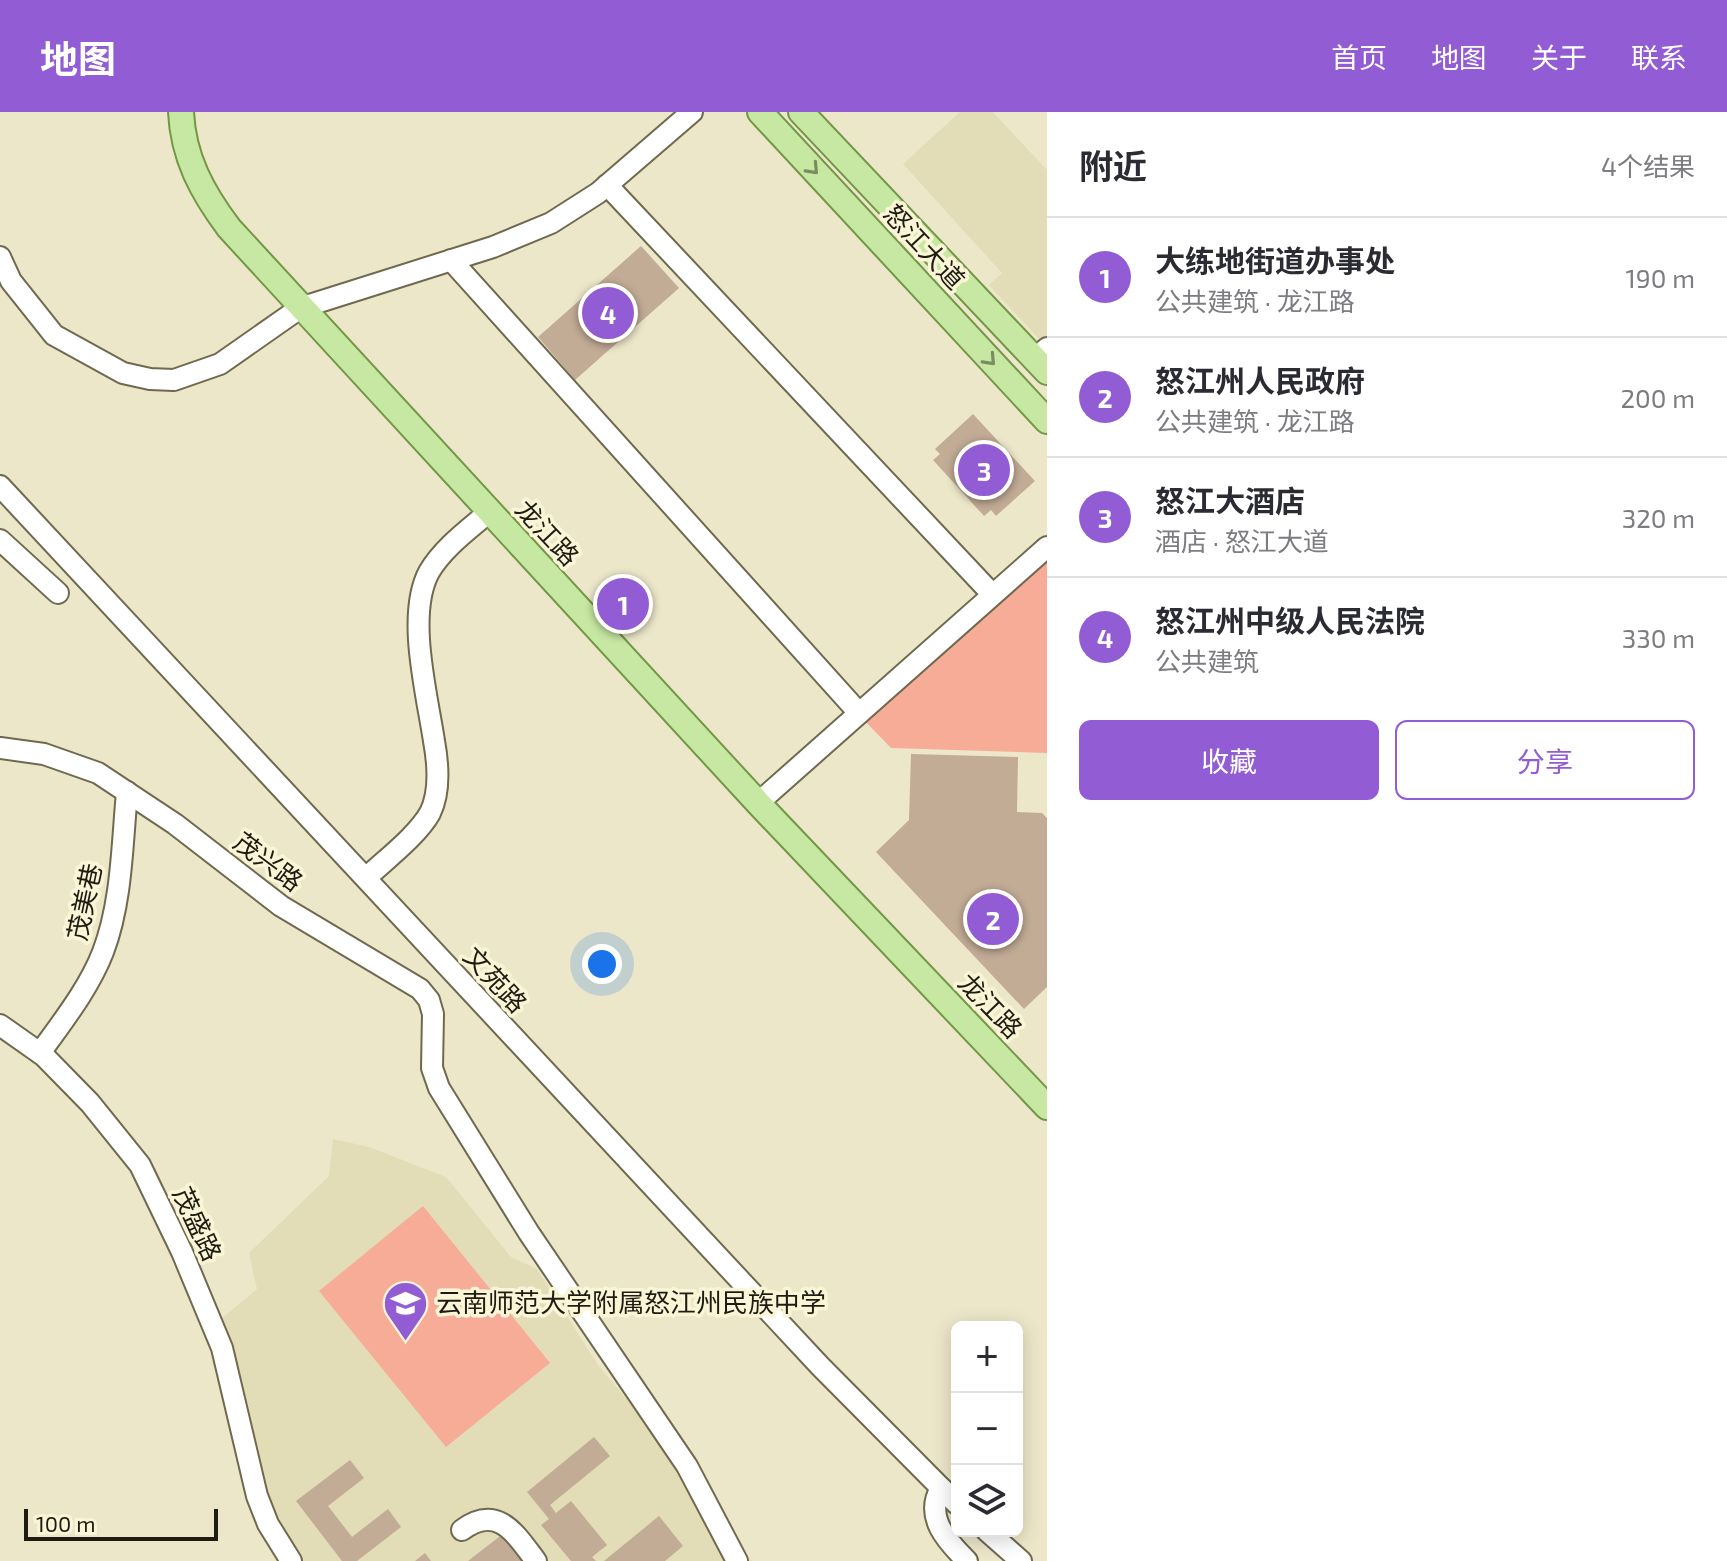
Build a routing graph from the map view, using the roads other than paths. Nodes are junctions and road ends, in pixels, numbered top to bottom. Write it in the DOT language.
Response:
graph roads {
  1 [pos="181,112"];
  2 [pos="692,112"];
  3 [pos="760,112"];
  4 [pos="801,112"];
  5 [pos="607,185"];
  6 [pos="0,257"];
  7 [pos="451,260"];
  8 [pos="300,308"];
  9 [pos="1043,359"];
  10 [pos="1047,421"];
  11 [pos="0,486"];
  12 [pos="489,512"];
  13 [pos="0,540"];
  14 [pos="1047,547"];
  15 [pos="58,593"];
  16 [pos="992,594"];
  17 [pos="859,713"];
  18 [pos="0,748"];
  19 [pos="127,792"];
  20 [pos="758,803"];
  21 [pos="366,878"];
  22 [pos="0,1025"];
  23 [pos="40,1053"];
  24 [pos="1047,1107"];
  25 [pos="941,1488"];
  26 [pos="951,1498"];
  27 [pos="462,1530"];
  28 [pos="994,1537"];
  29 [pos="291,1561"];
  30 [pos="536,1561"];
  31 [pos="737,1561"];
  32 [pos="967,1561"];
  33 [pos="1021,1561"];
  1 -- 8 [label="main road, 龙江路"];
  2 -- 5 [label="street"];
  3 -- 10 [label="main road, 怒江大道, one-way"];
  4 -- 9 [label="main road, 怒江大道"];
  5 -- 7 [label="street"];
  5 -- 16 [label="street"];
  6 -- 8 [label="street"];
  7 -- 8 [label="street"];
  7 -- 17 [label="street"];
  8 -- 12 [label="main road, 龙江路"];
  11 -- 21 [label="street, 文苑路"];
  12 -- 20 [label="main road, 龙江路"];
  12 -- 21 [label="street"];
  13 -- 15 [label="street"];
  14 -- 16 [label="street"];
  16 -- 17 [label="street"];
  17 -- 20 [label="street"];
  18 -- 19 [label="street, 茂兴路"];
  19 -- 23 [label="street, 茂美巷"];
  19 -- 31 [label="street, 茂兴路"];
  20 -- 24 [label="main road, 龙江路"];
  21 -- 25 [label="street, 文苑路"];
  22 -- 23 [label="street, 茂盛路"];
  23 -- 29 [label="street, 茂盛路"];
  25 -- 26 [label="street, 文苑路"];
  25 -- 32 [label="street"];
  27 -- 30 [label="street"];
  28 -- 33 [label="street"];
}
